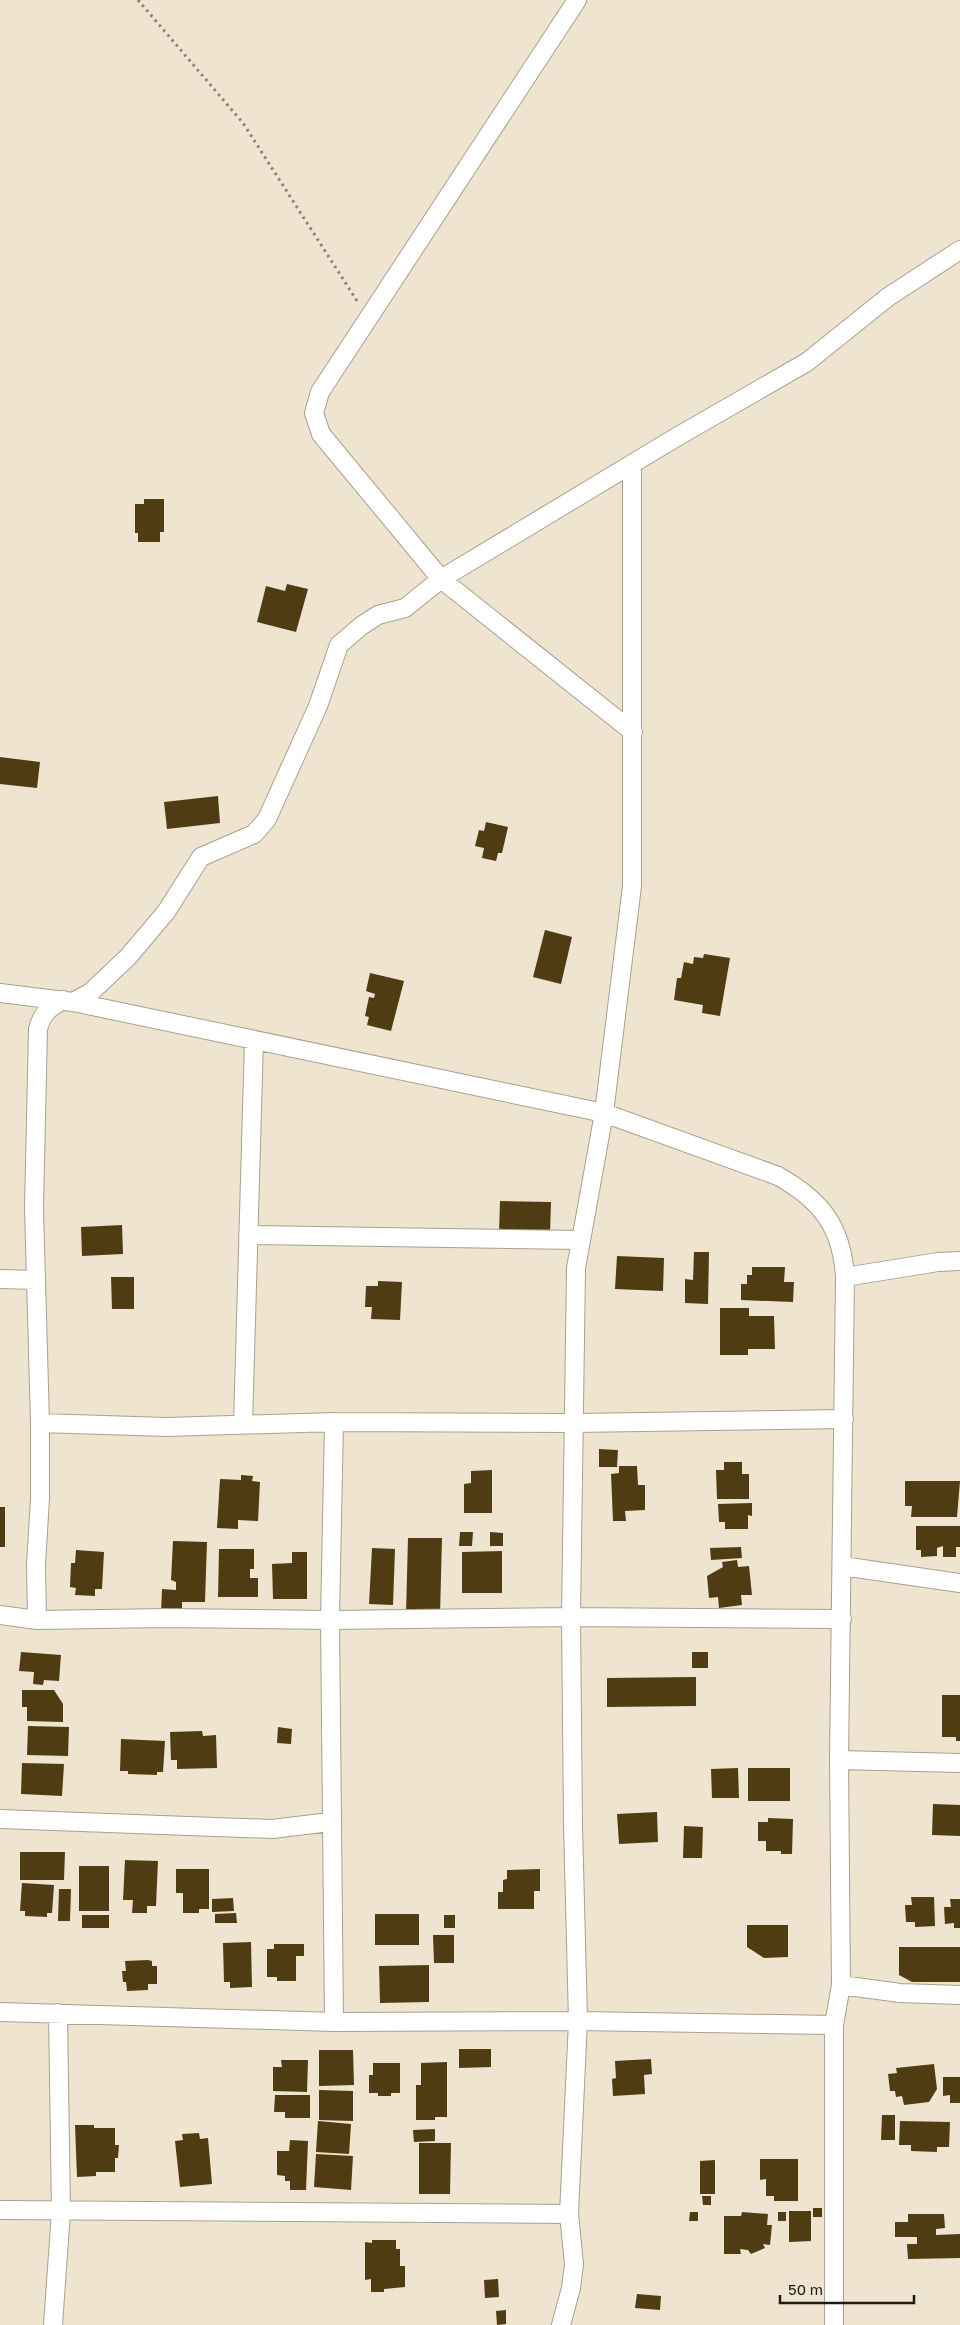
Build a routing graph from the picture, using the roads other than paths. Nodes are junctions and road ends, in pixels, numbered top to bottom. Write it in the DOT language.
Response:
graph roads {
  1 [pos="577,0"];
  2 [pos="960,250"];
  3 [pos="632,464"];
  4 [pos="440,579"];
  5 [pos="633,732"];
  6 [pos="0,993"];
  7 [pos="68,1001"];
  8 [pos="254,1040"];
  9 [pos="604,1113"];
  10 [pos="248,1235"];
  11 [pos="581,1240"];
  12 [pos="960,1261"];
  13 [pos="845,1277"];
  14 [pos="0,1279"];
  15 [pos="36,1280"];
  16 [pos="844,1419"];
  17 [pos="334,1422"];
  18 [pos="40,1423"];
  19 [pos="575,1423"];
  20 [pos="243,1425"];
  21 [pos="842,1566"];
  22 [pos="960,1583"];
  23 [pos="0,1616"];
  24 [pos="571,1617"];
  25 [pos="842,1619"];
  26 [pos="37,1620"];
  27 [pos="330,1620"];
  28 [pos="839,1760"];
  29 [pos="960,1763"];
  30 [pos="0,1818"];
  31 [pos="330,1822"];
  32 [pos="841,1985"];
  33 [pos="960,1995"];
  34 [pos="0,2012"];
  35 [pos="58,2013"];
  36 [pos="578,2021"];
  37 [pos="334,2022"];
  38 [pos="834,2025"];
  39 [pos="0,2210"];
  40 [pos="61,2212"];
  41 [pos="569,2214"];
  42 [pos="53,2325"];
  43 [pos="561,2325"];
  44 [pos="834,2325"];
  1 -- 4 [label="street"];
  2 -- 3 [label="street"];
  3 -- 4 [label="street"];
  3 -- 5 [label="street"];
  4 -- 5 [label="street"];
  4 -- 7 [label="street"];
  5 -- 9 [label="street"];
  6 -- 7 [label="street"];
  7 -- 8 [label="street"];
  7 -- 15 [label="street"];
  8 -- 9 [label="street"];
  8 -- 10 [label="street"];
  9 -- 11 [label="street"];
  9 -- 13 [label="street"];
  10 -- 11 [label="street"];
  10 -- 20 [label="street"];
  11 -- 19 [label="street"];
  12 -- 13 [label="street"];
  13 -- 16 [label="street"];
  14 -- 15 [label="street"];
  15 -- 18 [label="street"];
  16 -- 19 [label="street"];
  16 -- 21 [label="street"];
  17 -- 19 [label="street"];
  17 -- 20 [label="street"];
  17 -- 27 [label="street"];
  18 -- 20 [label="street"];
  18 -- 26 [label="street"];
  19 -- 24 [label="street"];
  21 -- 22 [label="street"];
  21 -- 25 [label="street"];
  23 -- 26 [label="street"];
  24 -- 25 [label="street"];
  24 -- 27 [label="street"];
  24 -- 36 [label="street"];
  25 -- 28 [label="street"];
  26 -- 27 [label="street"];
  27 -- 31 [label="street"];
  28 -- 29 [label="street"];
  28 -- 32 [label="street"];
  30 -- 31 [label="street"];
  31 -- 37 [label="street"];
  32 -- 33 [label="street"];
  32 -- 38 [label="street"];
  34 -- 35 [label="street"];
  35 -- 37 [label="street"];
  35 -- 40 [label="street"];
  36 -- 37 [label="street"];
  36 -- 38 [label="street"];
  36 -- 41 [label="street"];
  38 -- 44 [label="street"];
  39 -- 40 [label="street"];
  40 -- 41 [label="street"];
  40 -- 42 [label="street"];
  41 -- 43 [label="street"];
}
